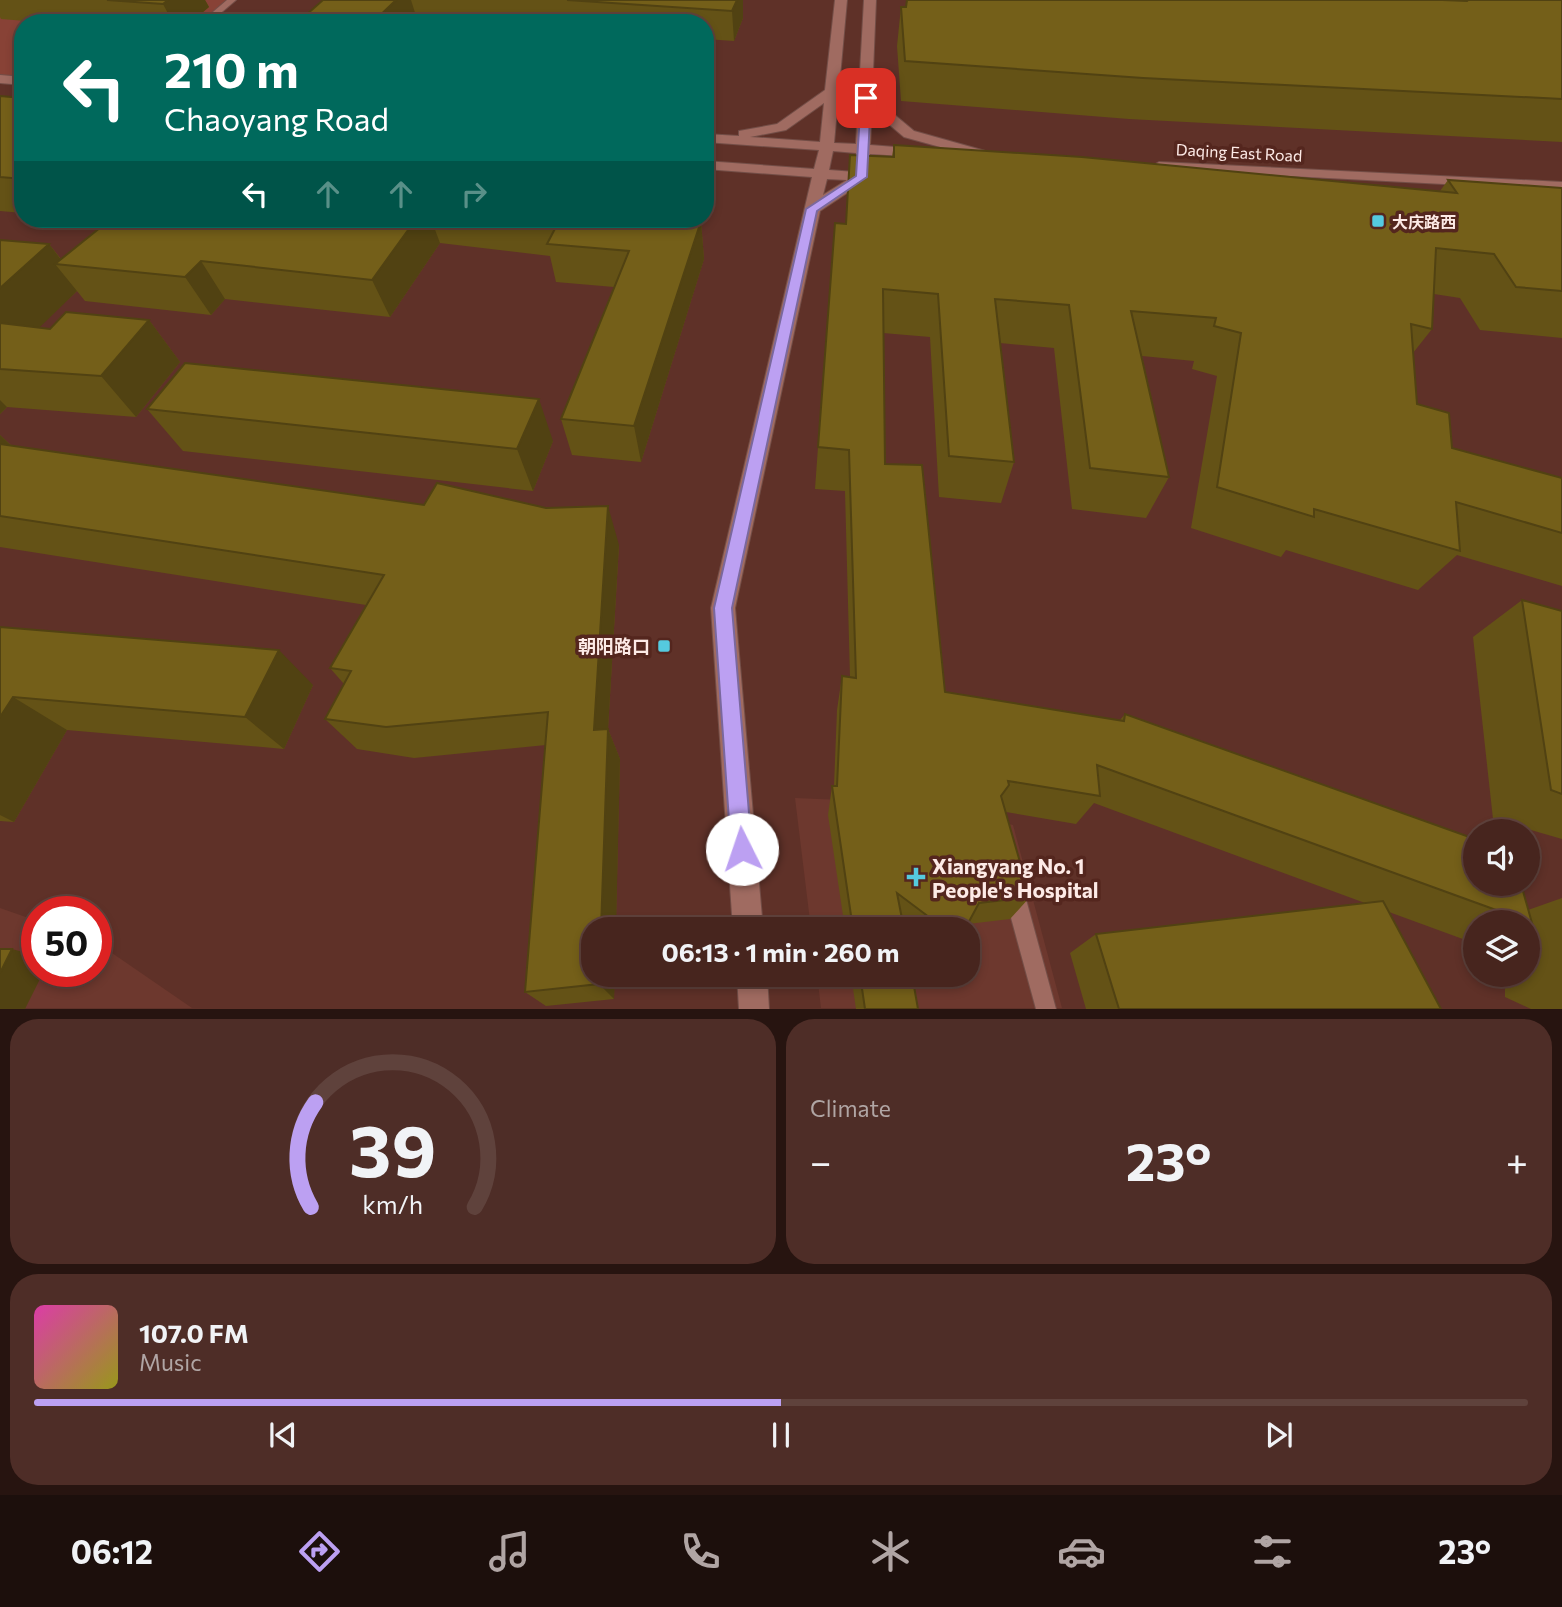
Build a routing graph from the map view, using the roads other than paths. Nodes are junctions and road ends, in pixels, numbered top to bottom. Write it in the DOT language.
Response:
graph roads {
  1 [pos="232,0"];
  2 [pos="841,0"];
  3 [pos="870,0"];
  4 [pos="215,14"];
  5 [pos="831,92"];
  6 [pos="866,98"];
  7 [pos="714,138"];
  8 [pos="714,139"];
  9 [pos="826,149"];
  10 [pos="864,150"];
  11 [pos="1146,165"];
  12 [pos="714,166"];
  13 [pos="820,174"];
  14 [pos="862,177"];
  15 [pos="889,179"];
  16 [pos="1562,186"];
  17 [pos="812,209"];
  18 [pos="1010,876"];
  19 [pos="747,917"];
  20 [pos="752,987"];
  21 [pos="754,1009"];
  22 [pos="1046,1009"];
  1 -- 4 [label="lane"];
  2 -- 5 [label="main road"];
  3 -- 6 [label="main road"];
  5 -- 7 [label="main road"];
  5 -- 9 [label="main road"];
  6 -- 10 [label="main road"];
  6 -- 10 [label="main road"];
  8 -- 9 [label="main road"];
  9 -- 10 [label="main road"];
  9 -- 13 [label="main road"];
  10 -- 14 [label="main road"];
  11 -- 16 [label="main road, Daqing East Road"];
  12 -- 13 [label="main road"];
  13 -- 14 [label="main road"];
  13 -- 17 [label="main road"];
  14 -- 15 [label="main road"];
  14 -- 17 [label="main road"];
  17 -- 19 [label="main road"];
  18 -- 22 [label="lane"];
  20 -- 21 [label="main road"];
}
